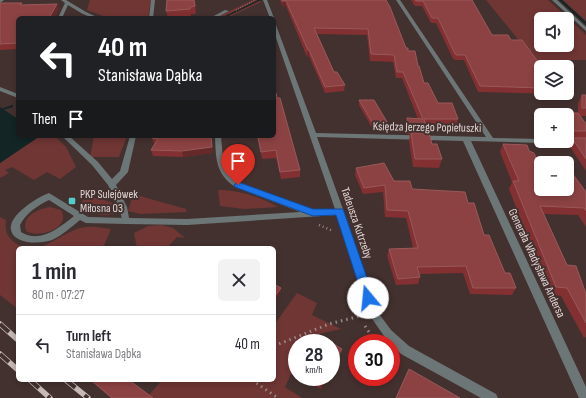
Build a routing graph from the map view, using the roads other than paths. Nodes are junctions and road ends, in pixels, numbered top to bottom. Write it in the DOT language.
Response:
graph roads {
  1 [pos="153,0"];
  2 [pos="265,0"];
  3 [pos="398,0"];
  4 [pos="554,0"];
  5 [pos="64,1"];
  6 [pos="228,11"];
  7 [pos="60,16"];
  8 [pos="93,16"];
  9 [pos="151,16"];
  10 [pos="217,16"];
  11 [pos="271,16"];
  12 [pos="586,30"];
  13 [pos="276,31"];
  14 [pos="0,89"];
  15 [pos="16,95"];
  16 [pos="313,135"];
  17 [pos="67,138"];
  18 [pos="132,138"];
  19 [pos="218,138"];
  20 [pos="466,139"];
  21 [pos="491,140"];
  22 [pos="534,141"];
  23 [pos="574,142"];
  24 [pos="586,142"];
  25 [pos="113,183"];
  26 [pos="340,212"];
  27 [pos="313,213"];
  28 [pos="80,216"];
  29 [pos="126,221"];
  30 [pos="492,398"];
  31 [pos="585,398"];
  1 -- 9 [label="street"];
  2 -- 11 [label="street"];
  3 -- 21 [label="street"];
  4 -- 12 [label="street"];
  5 -- 7 [label="street"];
  5 -- 8 [label="street"];
  6 -- 10 [label="street"];
  13 -- 16 [label="street, Tadeusza Kutrzeby"];
  14 -- 15 [label="street"];
  16 -- 20 [label="street, Księdza Jerzego Popiełuszki"];
  16 -- 26 [label="street, Tadeusza Kutrzeby"];
  17 -- 25 [label="street"];
  18 -- 25 [label="street"];
  19 -- 27 [label="street"];
  20 -- 21 [label="street, Księdza Jerzego Popiełuszki"];
  20 -- 31 [label="street, Generała Władysława Andersa"];
  21 -- 22 [label="street, Księdza Jerzego Popiełuszki"];
  23 -- 24 [label="street"];
  25 -- 29 [label="street"];
  26 -- 27 [label="street"];
  26 -- 30 [label="street, Tadeusza Kutrzeby"];
  27 -- 29 [label="street"];
  28 -- 28 [label="street"];
  28 -- 29 [label="street"];
}
